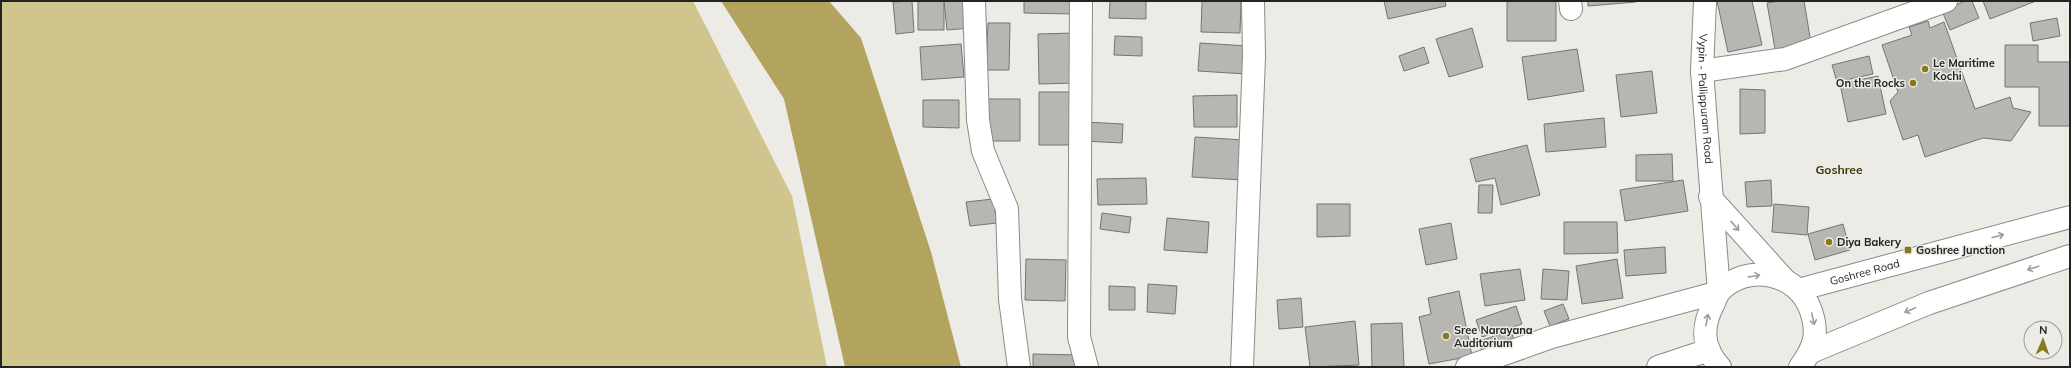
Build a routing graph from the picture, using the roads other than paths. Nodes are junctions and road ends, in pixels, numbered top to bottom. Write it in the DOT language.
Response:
graph roads {
  1 [pos="974,1"];
  2 [pos="1081,1"];
  3 [pos="1254,1"];
  4 [pos="1705,1"];
  5 [pos="1946,1"];
  6 [pos="1702,71"];
  7 [pos="1710,197"];
  8 [pos="2070,217"];
  9 [pos="2070,256"];
  10 [pos="1791,284"];
  11 [pos="1719,292"];
  12 [pos="1805,359"];
  13 [pos="1716,363"];
  14 [pos="1019,367"];
  15 [pos="1087,367"];
  16 [pos="1242,367"];
  17 [pos="1467,367"];
  18 [pos="1658,367"];
  1 -- 14 [label="main road"];
  2 -- 15 [label="main road"];
  3 -- 16 [label="main road"];
  4 -- 6 [label="main road, Vypin - Pallippuram Road"];
  5 -- 6 [label="main road"];
  6 -- 7 [label="main road, Vypin - Pallippuram Road"];
  7 -- 10 [label="main road, one-way"];
  7 -- 11 [label="main road, Vypin - Pallippuram Road"];
  10 -- 8 [label="main road, Goshree Road, one-way"];
  9 -- 12 [label="main road, one-way"];
  11 -- 10 [label="main road, one-way"];
  10 -- 12 [label="main road, one-way"];
  13 -- 11 [label="main road, one-way"];
  11 -- 17 [label="main road"];
  13 -- 18 [label="main road"];
}
